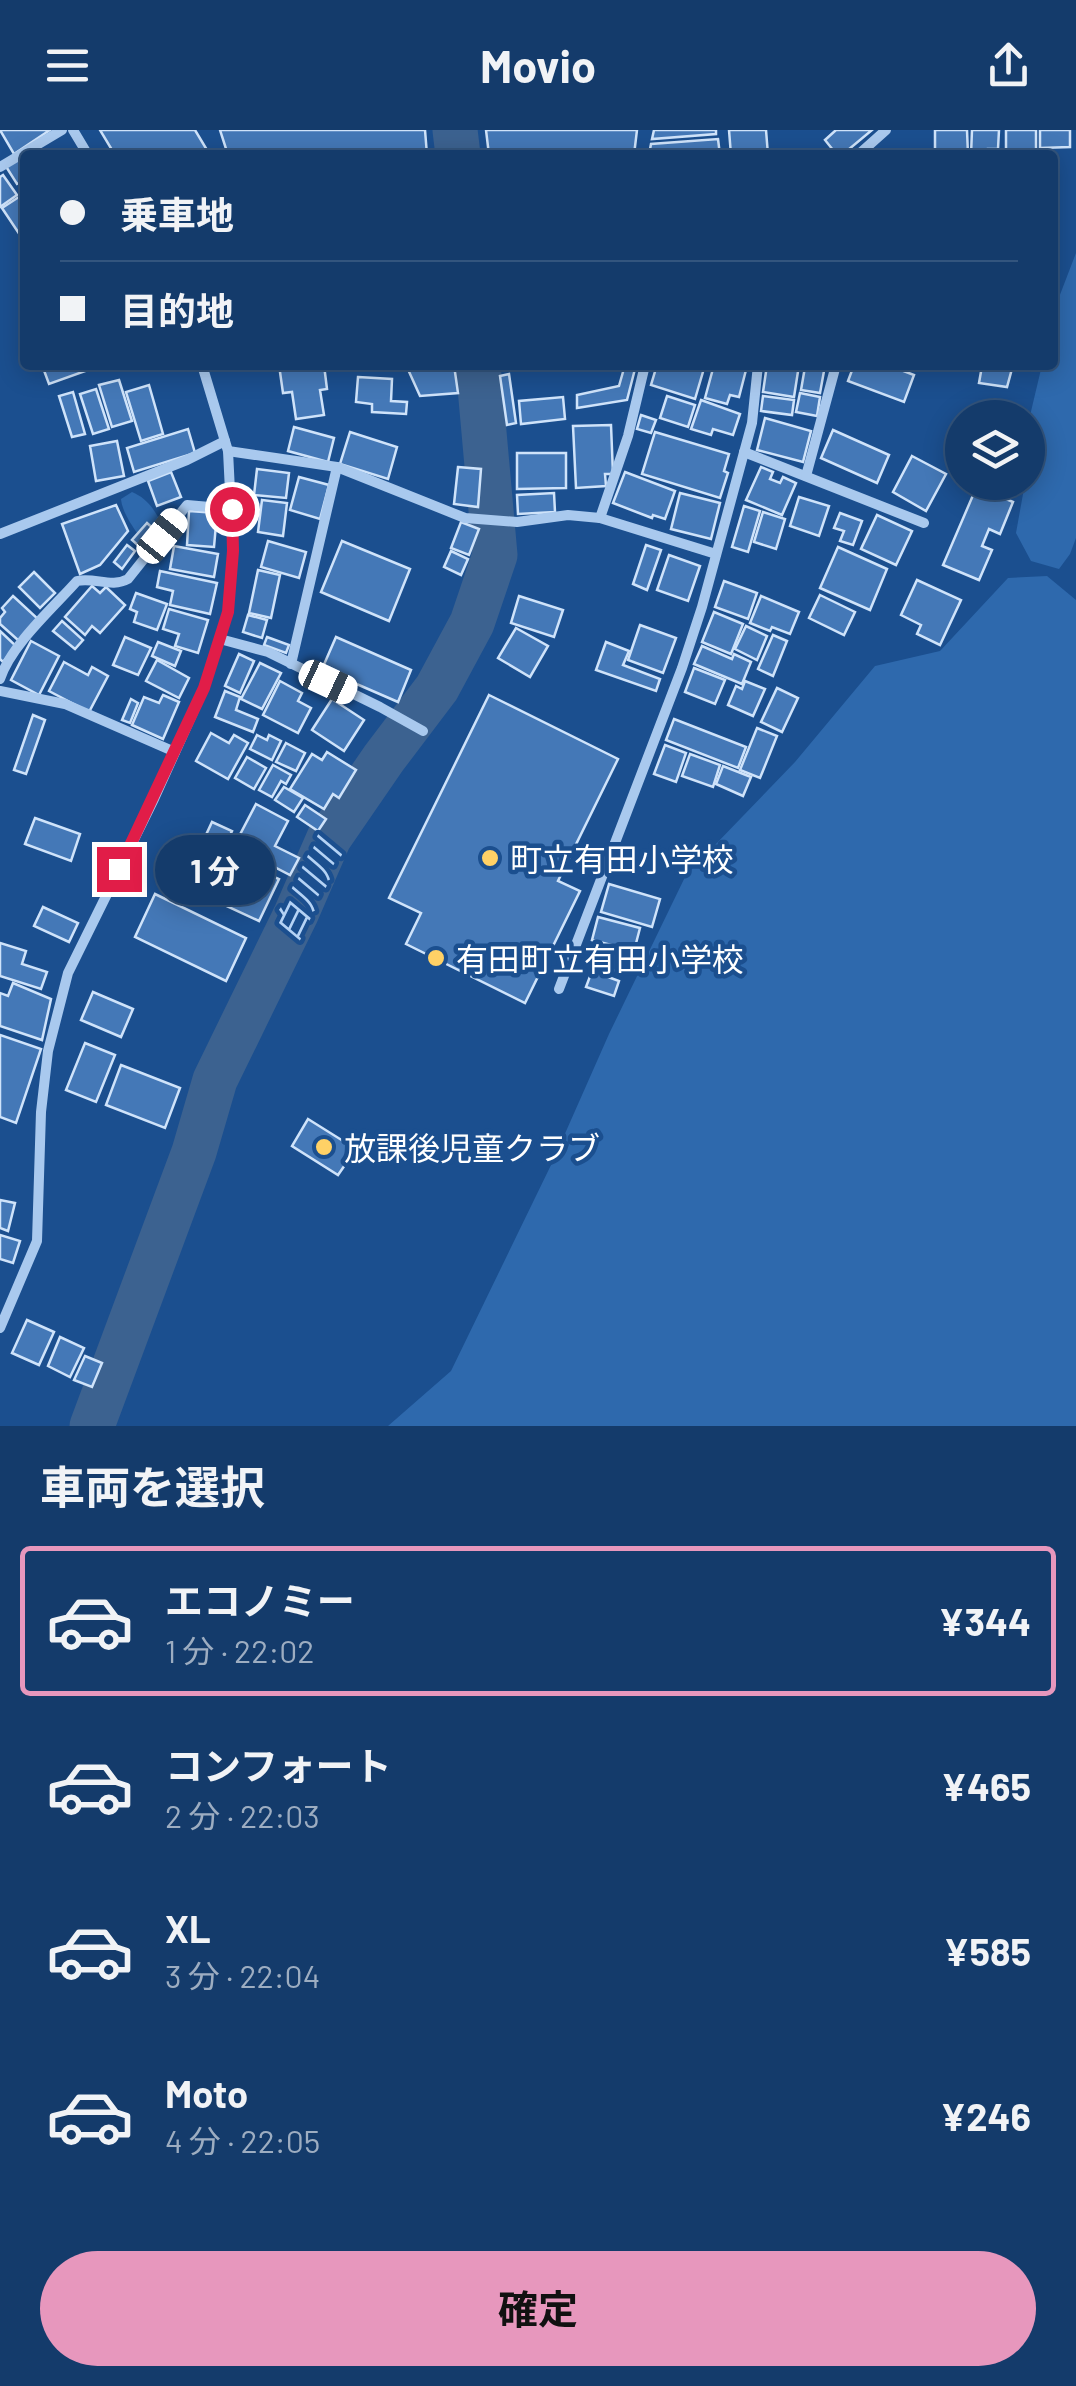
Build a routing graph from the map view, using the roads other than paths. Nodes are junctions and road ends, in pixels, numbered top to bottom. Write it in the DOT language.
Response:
graph roads {
  1 [pos="62,130"];
  2 [pos="886,130"];
  3 [pos="28,150"];
  4 [pos="864,150"];
  5 [pos="204,370"];
  6 [pos="644,370"];
  7 [pos="757,370"];
  8 [pos="835,370"];
  9 [pos="227,446"];
  10 [pos="744,452"];
  11 [pos="336,467"];
  12 [pos="806,476"];
  13 [pos="232,509"];
  14 [pos="600,518"];
  15 [pos="924,523"];
  16 [pos="0,534"];
  17 [pos="716,554"];
  18 [pos="220,639"];
  19 [pos="291,664"];
  20 [pos="0,680"];
  21 [pos="0,690"];
  22 [pos="424,731"];
  23 [pos="175,752"];
  24 [pos="558,989"];
  25 [pos="0,1328"];
  1 -- 3 [label="street"];
  2 -- 4 [label="street"];
  5 -- 9 [label="street"];
  6 -- 14 [label="street"];
  7 -- 10 [label="street"];
  8 -- 12 [label="street"];
  9 -- 11 [label="street"];
  9 -- 13 [label="street"];
  9 -- 16 [label="street"];
  10 -- 12 [label="street"];
  10 -- 17 [label="street"];
  11 -- 14 [label="street"];
  11 -- 19 [label="street"];
  12 -- 15 [label="street"];
  13 -- 18 [label="street"];
  13 -- 20 [label="street"];
  14 -- 17 [label="street"];
  17 -- 24 [label="street"];
  18 -- 19 [label="street"];
  18 -- 23 [label="street"];
  19 -- 22 [label="street"];
  21 -- 23 [label="street"];
  23 -- 25 [label="street"];
}
